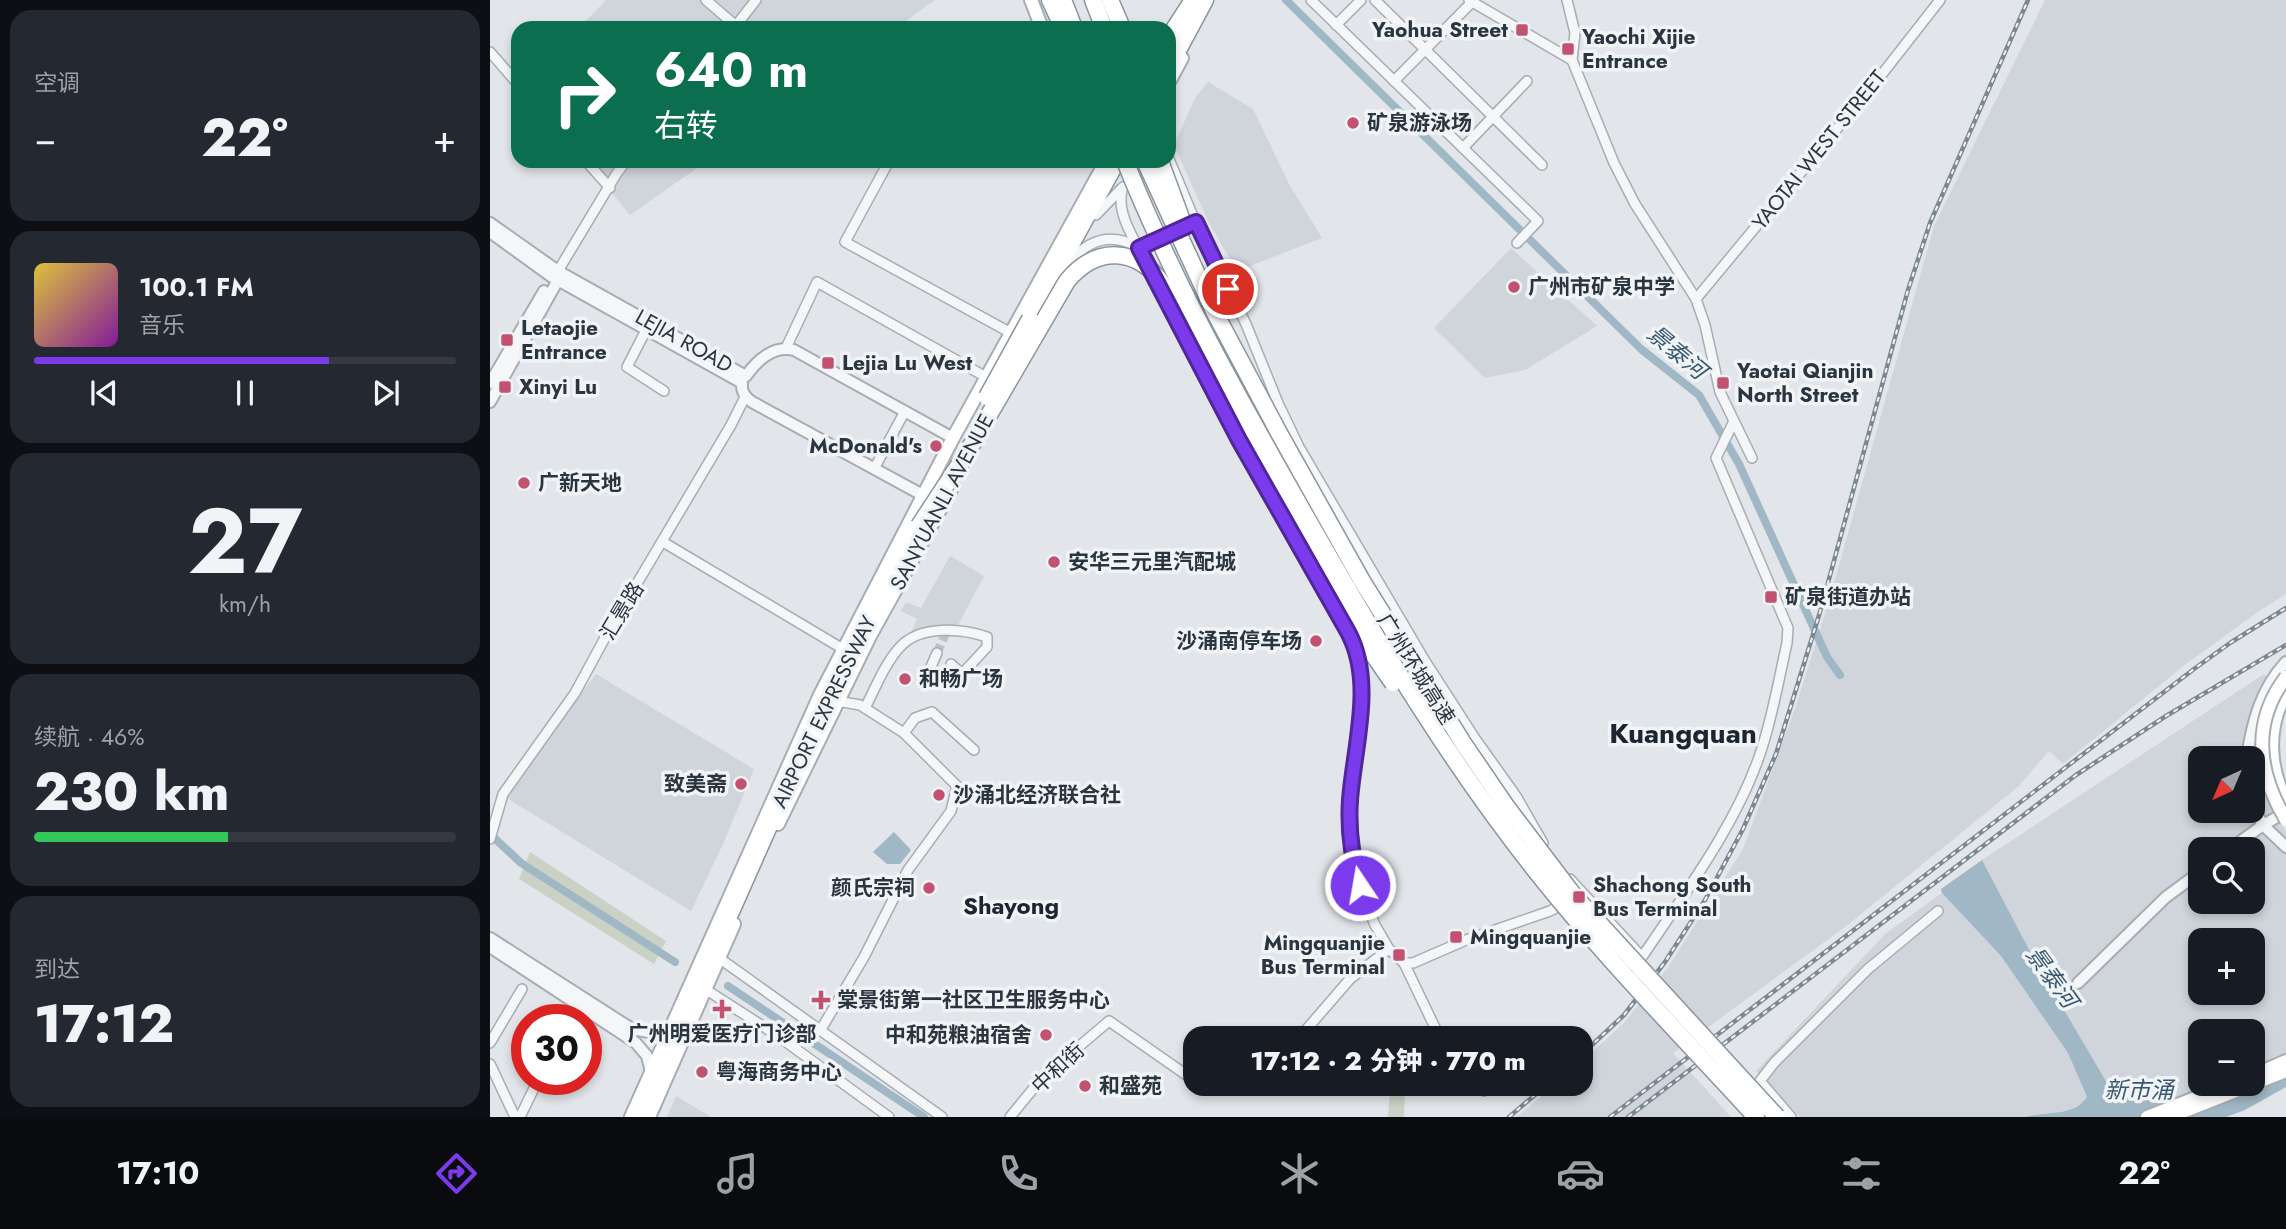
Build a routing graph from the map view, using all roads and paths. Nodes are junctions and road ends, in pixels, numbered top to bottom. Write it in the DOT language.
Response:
graph roads {
  1 [pos="706,0"];
  2 [pos="756,0"];
  3 [pos="1031,0"];
  4 [pos="1047,0"];
  5 [pos="1063,0"];
  6 [pos="1082,0"];
  7 [pos="1093,0"];
  8 [pos="1110,0"];
  9 [pos="1119,0"];
  10 [pos="1194,0"];
  11 [pos="1205,0"];
  12 [pos="1211,0"];
  13 [pos="1311,0"];
  14 [pos="1361,0"];
  15 [pos="1375,0"];
  16 [pos="1567,0"];
  17 [pos="1940,0"];
  18 [pos="1470,1"];
  19 [pos="729,21"];
  20 [pos="740,21"];
  21 [pos="1039,21"];
  22 [pos="1055,21"];
  23 [pos="1059,21"];
  24 [pos="1071,21"];
  25 [pos="1090,21"];
  26 [pos="1101,21"];
  27 [pos="1121,21"];
  28 [pos="1124,21"];
  29 [pos="1336,25"];
  30 [pos="1176,27"];
  31 [pos="1176,37"];
  32 [pos="1426,49"];
  33 [pos="490,52"];
  34 [pos="1572,60"];
  35 [pos="1176,63"];
  36 [pos="1176,65"];
  37 [pos="511,76"];
  38 [pos="1394,81"];
  39 [pos="1527,81"];
  40 [pos="1493,117"];
  41 [pos="1463,148"];
  42 [pos="1542,165"];
  43 [pos="592,168"];
  44 [pos="622,168"];
  45 [pos="885,168"];
  46 [pos="1103,168"];
  47 [pos="1103,168"];
  48 [pos="1121,168"];
  49 [pos="1128,168"];
  50 [pos="1137,168"];
  51 [pos="1145,168"];
  52 [pos="1163,168"];
  53 [pos="1173,168"];
  54 [pos="1122,187"];
  55 [pos="610,188"];
  56 [pos="1096,215"];
  57 [pos="1196,222"];
  58 [pos="490,223"];
  59 [pos="490,232"];
  60 [pos="1517,243"];
  61 [pos="1139,248"];
  62 [pos="1070,261"];
  63 [pos="556,276"];
  64 [pos="1696,299"];
  65 [pos="646,330"];
  66 [pos="1011,332"];
  67 [pos="786,348"];
  68 [pos="1233,348"];
  69 [pos="986,377"];
  70 [pos="744,379"];
  71 [pos="490,383"];
  72 [pos="664,391"];
  73 [pos="745,397"];
  74 [pos="490,402"];
  75 [pos="905,411"];
  76 [pos="1733,423"];
  77 [pos="953,438"];
  78 [pos="1752,458"];
  79 [pos="874,469"];
  80 [pos="923,496"];
  81 [pos="943,506"];
  82 [pos="919,525"];
  83 [pos="663,542"];
  84 [pos="843,649"];
  85 [pos="937,653"];
  86 [pos="2286,662"];
  87 [pos="951,664"];
  88 [pos="930,669"];
  89 [pos="2286,677"];
  90 [pos="2286,693"];
  91 [pos="838,701"];
  92 [pos="865,708"];
  93 [pos="904,733"];
  94 [pos="2248,746"];
  95 [pos="974,750"];
  96 [pos="1478,796"];
  97 [pos="2286,802"];
  98 [pos="2286,812"];
  99 [pos="2286,820"];
  100 [pos="2265,823"];
  101 [pos="2246,837"];
  102 [pos="490,839"];
  103 [pos="2286,847"];
  104 [pos="2188,881"];
  105 [pos="1581,891"];
  106 [pos="1938,911"];
  107 [pos="490,938"];
  108 [pos="490,947"];
  109 [pos="1389,949"];
  110 [pos="719,958"];
  111 [pos="1404,963"];
  112 [pos="2078,983"];
  113 [pos="522,989"];
  114 [pos="705,989"];
  115 [pos="671,1026"];
  116 [pos="1309,1026"];
  117 [pos="1434,1026"];
  118 [pos="820,1031"];
  119 [pos="490,1043"];
  120 [pos="2286,1062"];
  121 [pos="490,1064"];
  122 [pos="2265,1071"];
  123 [pos="2286,1071"];
  124 [pos="651,1072"];
  125 [pos="1183,1073"];
  126 [pos="529,1095"];
  127 [pos="2200,1096"];
  128 [pos="650,1116"];
  129 [pos="517,1117"];
  130 [pos="631,1117"];
  131 [pos="889,1117"];
  132 [pos="942,1117"];
  133 [pos="1010,1117"];
  134 [pos="1756,1117"];
  135 [pos="1777,1117"];
  136 [pos="1791,1117"];
  137 [pos="2147,1117"];
  138 [pos="2171,1117"];
  1 -- 19 [label="street"];
  2 -- 20 [label="street"];
  3 -- 21 [label="main road"];
  4 -- 22 [label="highway"];
  4 -- 23 [label="highway"];
  5 -- 24 [label="highway"];
  6 -- 25 [label="highway"];
  7 -- 26 [label="highway"];
  8 -- 27 [label="highway"];
  9 -- 28 [label="highway"];
  10 -- 30 [label="highway"];
  10 -- 31 [label="main road"];
  11 -- 35 [label="highway"];
  12 -- 36 [label="main road"];
  13 -- 29 [label="street"];
  14 -- 29 [label="street"];
  15 -- 32 [label="street"];
  16 -- 34 [label="street"];
  17 -- 64 [label="street, YAOTAI WEST STREET"];
  18 -- 32 [label="street"];
  18 -- 34 [label="street"];
  29 -- 38 [label="street"];
  32 -- 38 [label="street"];
  32 -- 40 [label="street"];
  33 -- 37 [label="street"];
  34 -- 64 [label="street"];
  38 -- 41 [label="street"];
  39 -- 40 [label="street"];
  40 -- 41 [label="street"];
  40 -- 42 [label="street"];
  41 -- 60 [label="street"];
  43 -- 55 [label="street"];
  44 -- 55 [label="street"];
  45 -- 66 [label="street"];
  46 -- 66 [label="main road, SANYUANLI AVENUE"];
  47 -- 82 [label="highway, AIRPORT EXPRESSWAY, bridge"];
  48 -- 56 [label="main road, SANYUANLI AVENUE"];
  49 -- 96 [label="highway, 广州环城高速, bridge"];
  50 -- 54 [label="street"];
  51 -- 68 [label="highway, 广州环城高速, bridge"];
  52 -- 68 [label="highway, bridge"];
  53 -- 57 [label="street"];
  54 -- 56 [label="street"];
  54 -- 61 [label="street"];
  55 -- 63 [label="street"];
  56 -- 62 [label="main road, SANYUANLI AVENUE"];
  57 -- 61 [label="street"];
  57 -- 105 [label="street"];
  58 -- 63 [label="street, LEJIA ROAD"];
  59 -- 63 [label="street, LEJIA ROAD"];
  61 -- 62 [label="street"];
  61 -- 109 [label="street"];
  62 -- 81 [label="main road, SANYUANLI AVENUE"];
  63 -- 65 [label="street, LEJIA ROAD"];
  63 -- 70 [label="street, LEJIA ROAD"];
  63 -- 71 [label="street"];
  63 -- 74 [label="street"];
  64 -- 76 [label="street"];
  65 -- 70 [label="street, LEJIA ROAD"];
  65 -- 72 [label="street"];
  66 -- 69 [label="main road, SANYUANLI AVENUE"];
  67 -- 69 [label="street"];
  67 -- 70 [label="street, LEJIA ROAD"];
  67 -- 75 [label="street"];
  68 -- 135 [label="highway, 广州环城高速, bridge"];
  69 -- 77 [label="main road, SANYUANLI AVENUE"];
  70 -- 73 [label="street, LEJIA ROAD"];
  73 -- 79 [label="street, LEJIA ROAD"];
  73 -- 83 [label="street, 汇景路"];
  75 -- 77 [label="street"];
  75 -- 79 [label="street"];
  76 -- 78 [label="street"];
  76 -- 105 [label="street"];
  77 -- 80 [label="main road, SANYUANLI AVENUE"];
  79 -- 80 [label="street, LEJIA ROAD"];
  80 -- 81 [label="street, LEJIA ROAD"];
  80 -- 82 [label="main road, SANYUANLI AVENUE"];
  81 -- 82 [label="main road, SANYUANLI AVENUE"];
  82 -- 84 [label="main road, SANYUANLI AVENUE"];
  82 -- 91 [label="main road, SANYUANLI AVENUE"];
  82 -- 96 [label="highway, bridge"];
  82 -- 128 [label="highway, AIRPORT EXPRESSWAY"];
  83 -- 84 [label="street"];
  83 -- 102 [label="street, 汇景路"];
  84 -- 115 [label="main road, SANYUANLI AVENUE"];
  85 -- 88 [label="street"];
  86 -- 94 [label="street"];
  87 -- 92 [label="street"];
  89 -- 99 [label="main road, bridge"];
  90 -- 97 [label="main road"];
  91 -- 92 [label="street"];
  91 -- 110 [label="main road, SANYUANLI AVENUE"];
  92 -- 93 [label="street"];
  93 -- 95 [label="street"];
  93 -- 118 [label="street"];
  96 -- 134 [label="highway, 广州环城高速, bridge"];
  98 -- 100 [label="street"];
  100 -- 101 [label="street"];
  100 -- 103 [label="street"];
  104 -- 112 [label="street"];
  105 -- 111 [label="street"];
  106 -- 136 [label="street"];
  107 -- 115 [label="street"];
  108 -- 124 [label="street"];
  109 -- 111 [label="street"];
  109 -- 116 [label="street"];
  110 -- 114 [label="main road, SANYUANLI AVENUE"];
  110 -- 118 [label="street"];
  111 -- 117 [label="street"];
  113 -- 119 [label="street"];
  114 -- 128 [label="main road, SANYUANLI AVENUE"];
  114 -- 131 [label="street"];
  115 -- 124 [label="main road, SANYUANLI AVENUE"];
  118 -- 132 [label="street"];
  120 -- 122 [label="main road"];
  121 -- 129 [label="street"];
  123 -- 138 [label="main road"];
  124 -- 130 [label="main road, SANYUANLI AVENUE"];
  125 -- 133 [label="street, 中和街"];
  126 -- 129 [label="street"];
  127 -- 137 [label="main road"];
}
